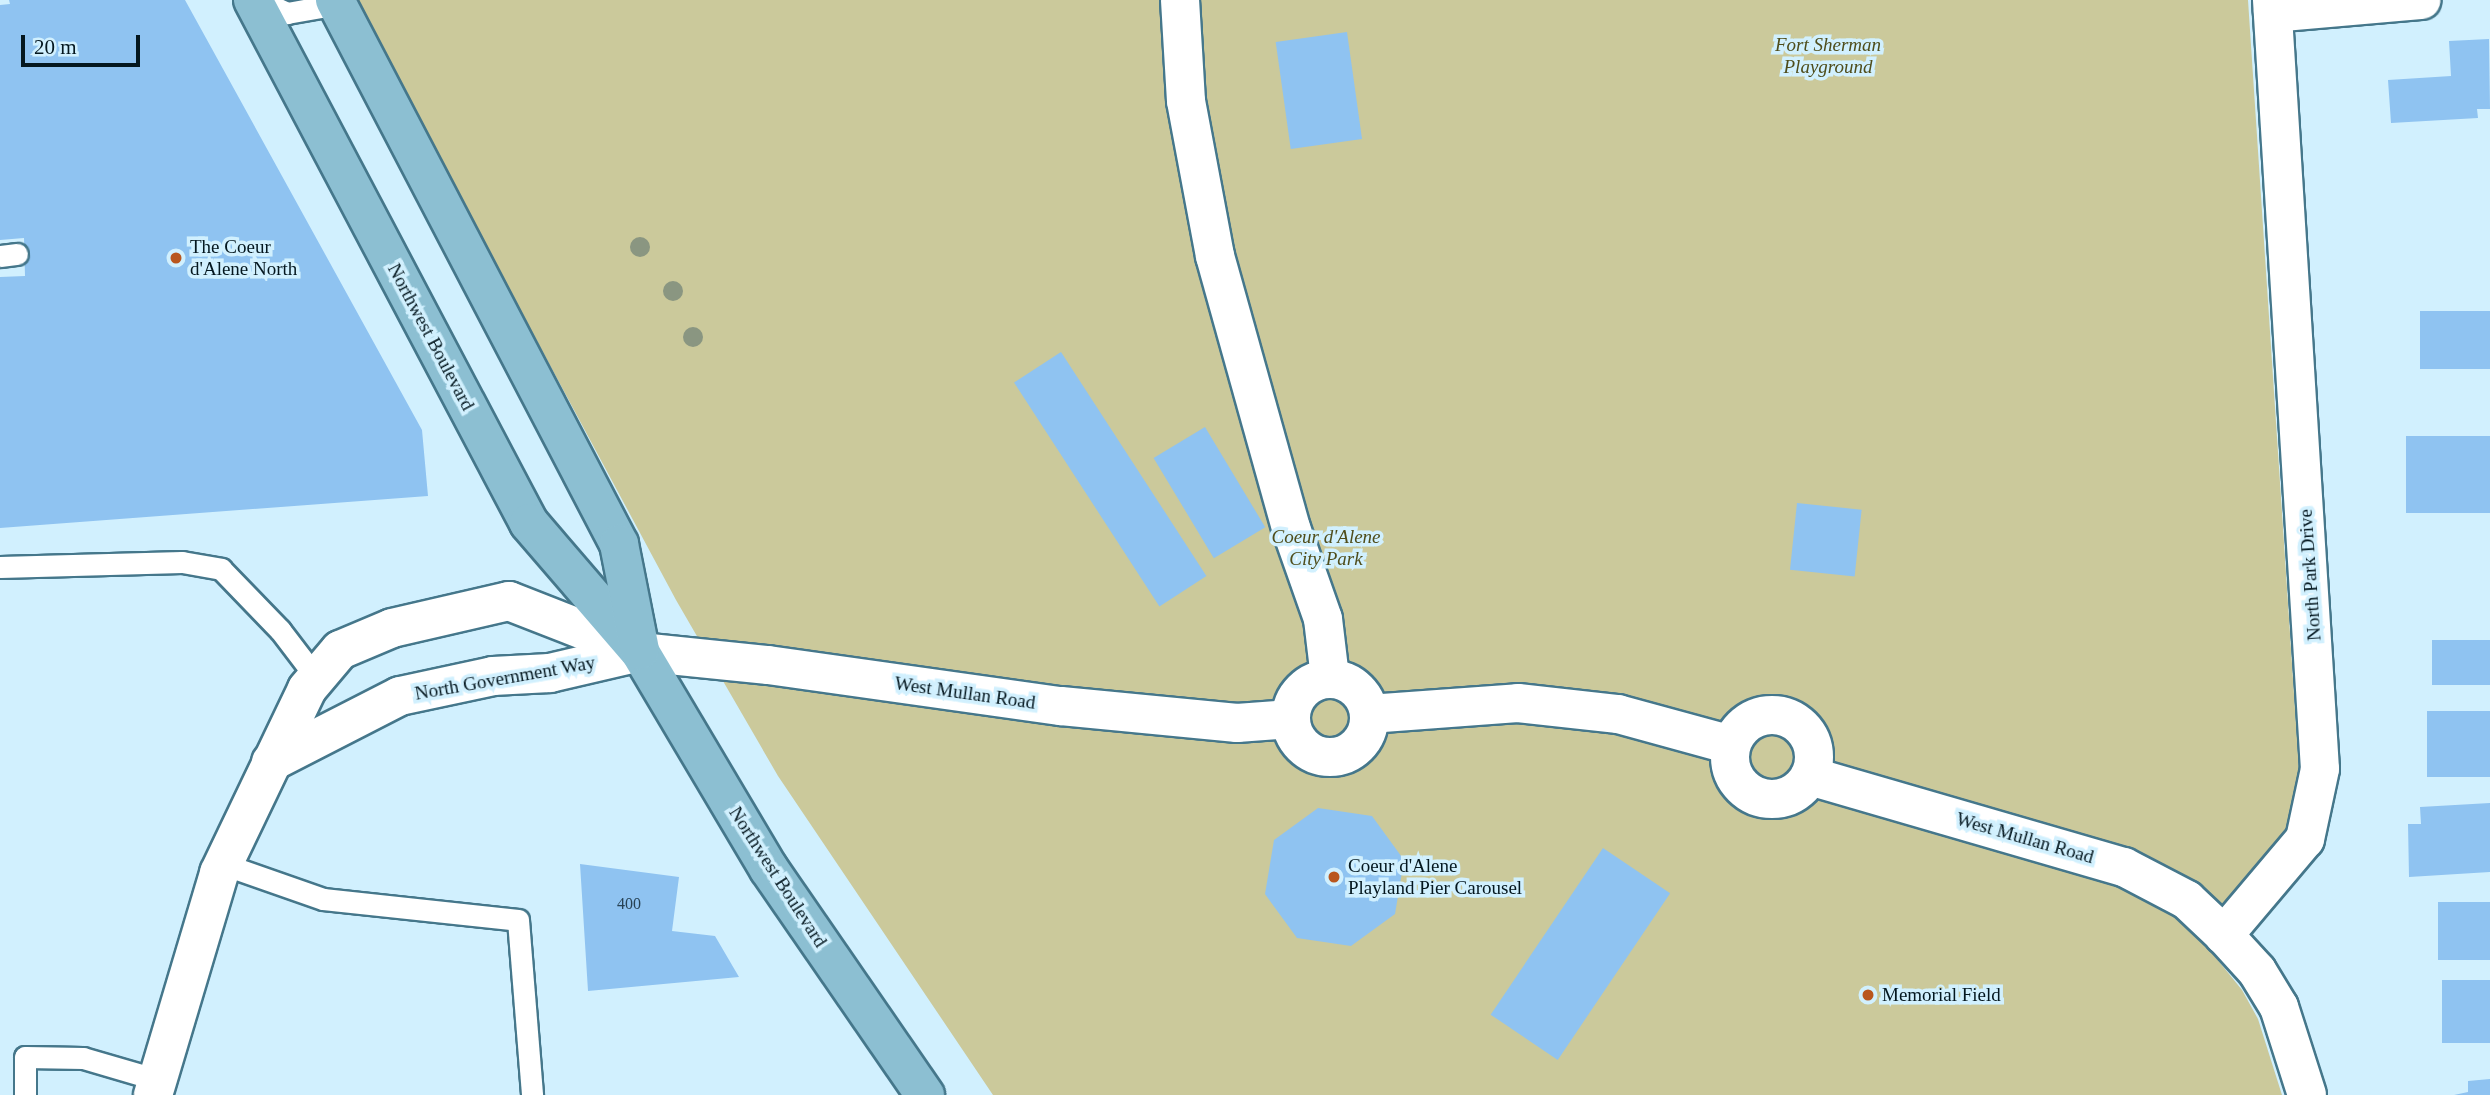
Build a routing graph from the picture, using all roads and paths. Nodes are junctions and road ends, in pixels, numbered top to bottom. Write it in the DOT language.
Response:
graph roads {
  1 [pos="253,0"];
  2 [pos="260,0"];
  3 [pos="1180,0"];
  4 [pos="2421,0"];
  5 [pos="343,2"];
  6 [pos="2272,7"];
  7 [pos="0,567"];
  8 [pos="640,652"];
  9 [pos="315,676"];
  10 [pos="1330,678"];
  11 [pos="1369,714"];
  12 [pos="1291,719"];
  13 [pos="1731,746"];
  14 [pos="271,762"];
  15 [pos="1810,776"];
  16 [pos="223,864"];
  17 [pos="2224,935"];
  18 [pos="156,1087"];
  19 [pos="25,1095"];
  20 [pos="532,1095"];
  21 [pos="925,1095"];
  22 [pos="2308,1095"];
  1 -- 8 [label="main road, Northwest Boulevard"];
  2 -- 5 [label="lane"];
  3 -- 10 [label="street"];
  4 -- 6 [label="street"];
  5 -- 8 [label="main road, Northwest Boulevard"];
  6 -- 17 [label="street, North Park Drive"];
  7 -- 9 [label="lane"];
  8 -- 9 [label="street, North Government Way"];
  8 -- 12 [label="street, West Mullan Road"];
  8 -- 14 [label="street, North Government Way"];
  8 -- 21 [label="main road, Northwest Boulevard"];
  9 -- 14 [label="street, North Government Way"];
  10 -- 11 [label="street"];
  10 -- 12 [label="street"];
  11 -- 12 [label="street"];
  11 -- 13 [label="street"];
  13 -- 15 [label="street"];
  13 -- 15 [label="street"];
  14 -- 16 [label="street, North Government Way"];
  15 -- 17 [label="street, West Mullan Road"];
  16 -- 18 [label="street, North Government Way"];
  16 -- 20 [label="lane"];
  17 -- 22 [label="street"];
  18 -- 19 [label="lane"];
}
